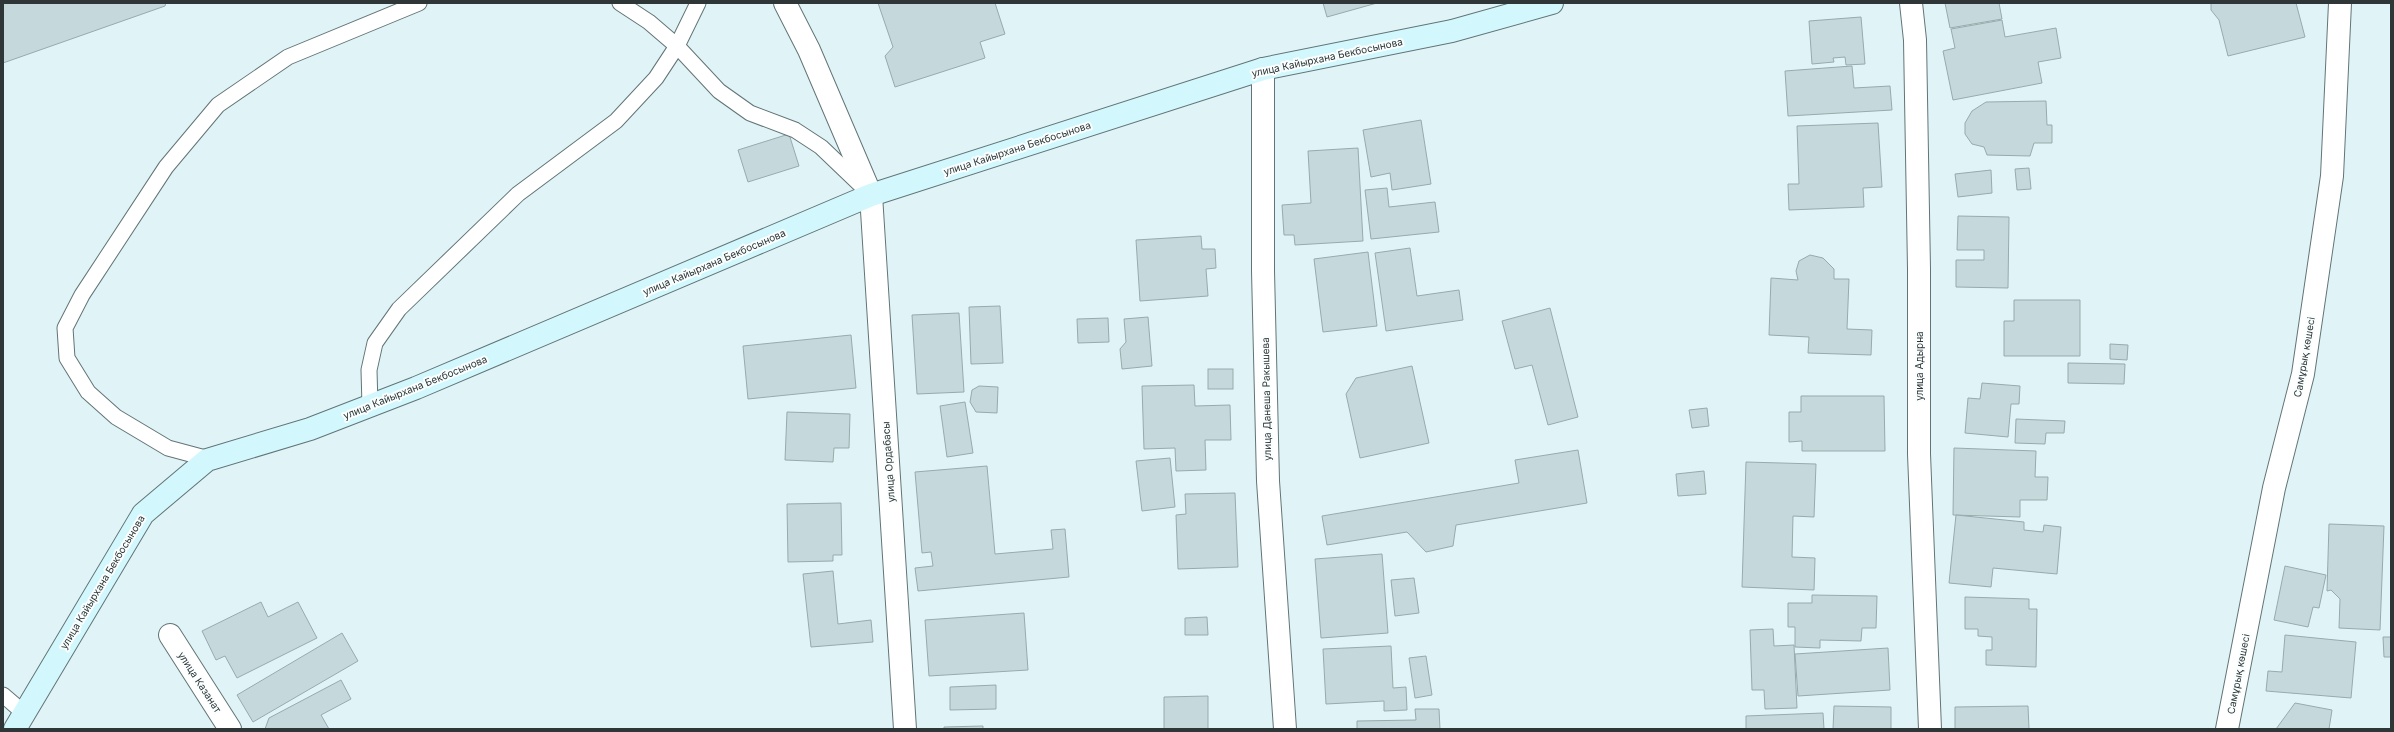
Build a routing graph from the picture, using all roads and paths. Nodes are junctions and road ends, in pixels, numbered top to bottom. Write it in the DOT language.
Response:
graph roads {
  1 [pos="419,3"];
  2 [pos="620,3"];
  3 [pos="698,3"];
  4 [pos="786,3"];
  5 [pos="1552,3"];
  6 [pos="1911,3"];
  7 [pos="2340,3"];
  8 [pos="677,46"];
  9 [pos="1263,69"];
  10 [pos="871,195"];
  11 [pos="370,406"];
  12 [pos="209,459"];
  13 [pos="170,634"];
  14 [pos="3,695"];
  15 [pos="20,721"];
  16 [pos="230,729"];
  17 [pos="905,729"];
  18 [pos="1285,729"];
  19 [pos="1930,729"];
  20 [pos="2227,729"];
  1 -- 12 [label="lane"];
  2 -- 8 [label="lane"];
  3 -- 8 [label="lane"];
  4 -- 10 [label="street, улица Ордабасы"];
  5 -- 9 [label="street, улица Кайырхана Бекбосынова"];
  6 -- 19 [label="street, улица Адырна"];
  7 -- 20 [label="street, Самұрық көшесі"];
  8 -- 10 [label="lane"];
  8 -- 11 [label="lane"];
  9 -- 10 [label="street, улица Кайырхана Бекбосынова"];
  9 -- 18 [label="street, улица Данеша Ракышева"];
  10 -- 11 [label="street, улица Кайырхана Бекбосынова"];
  10 -- 17 [label="street, улица Ордабасы"];
  11 -- 12 [label="street, улица Кайырхана Бекбосынова"];
  12 -- 15 [label="street, улица Кайырхана Бекбосынова"];
  13 -- 16 [label="street, улица Казанат"];
  14 -- 15 [label="lane"];
}
